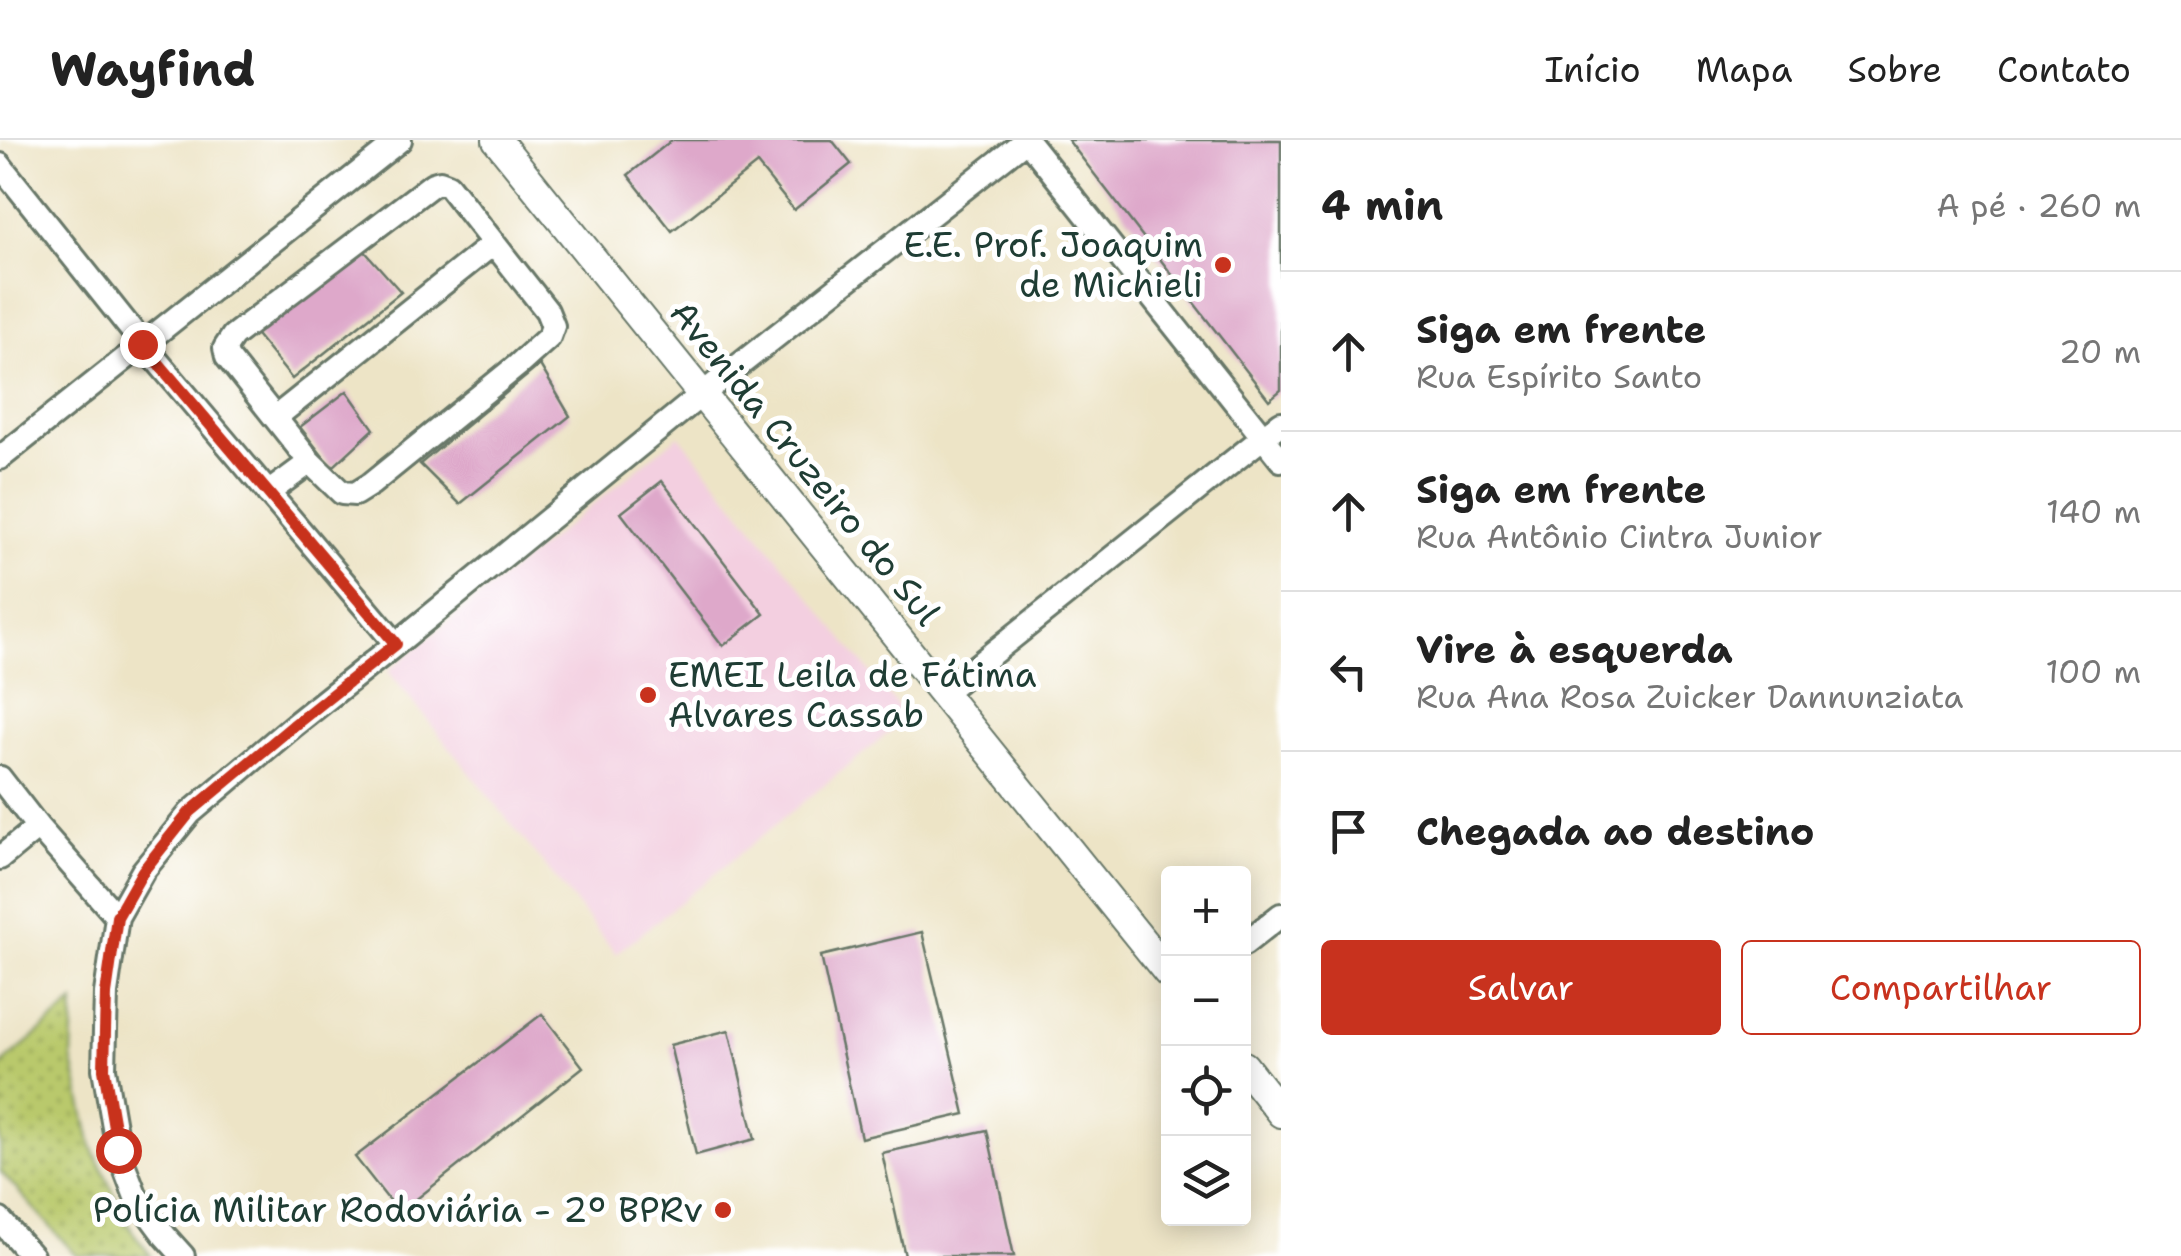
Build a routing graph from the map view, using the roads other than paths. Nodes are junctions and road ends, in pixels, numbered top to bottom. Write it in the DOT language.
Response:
graph roads {
  1 [pos="400,140"];
  2 [pos="497,140"];
  3 [pos="1027,140"];
  4 [pos="0,164"];
  5 [pos="494,243"];
  6 [pos="142,344"];
  7 [pos="700,395"];
  8 [pos="276,417"];
  9 [pos="1272,430"];
  10 [pos="0,458"];
  11 [pos="1281,460"];
  12 [pos="310,462"];
  13 [pos="268,493"];
  14 [pos="396,644"];
  15 [pos="944,692"];
  16 [pos="0,778"];
  17 [pos="38,827"];
  18 [pos="0,858"];
  19 [pos="1281,915"];
  20 [pos="117,917"];
  21 [pos="1251,939"];
  22 [pos="1161,964"];
  23 [pos="1251,1075"];
  24 [pos="1281,1113"];
  25 [pos="0,1220"];
  26 [pos="32,1256"];
  27 [pos="183,1256"];
  1 -- 6 [label="street"];
  2 -- 7 [label="street, Avenida Cruzeiro do Sul"];
  3 -- 7 [label="street"];
  3 -- 9 [label="street"];
  4 -- 6 [label="street"];
  5 -- 8 [label="street"];
  5 -- 8 [label="street"];
  5 -- 12 [label="street"];
  6 -- 10 [label="street"];
  6 -- 13 [label="street"];
  7 -- 14 [label="street"];
  7 -- 15 [label="street, Avenida Cruzeiro do Sul"];
  8 -- 12 [label="street"];
  9 -- 11 [label="street"];
  9 -- 15 [label="street"];
  12 -- 13 [label="street"];
  13 -- 14 [label="street"];
  14 -- 20 [label="street"];
  15 -- 22 [label="street, Avenida Cruzeiro do Sul"];
  16 -- 17 [label="street"];
  17 -- 18 [label="street"];
  17 -- 20 [label="street"];
  19 -- 21 [label="street"];
  20 -- 27 [label="street"];
  23 -- 24 [label="street"];
  25 -- 26 [label="street"];
}
